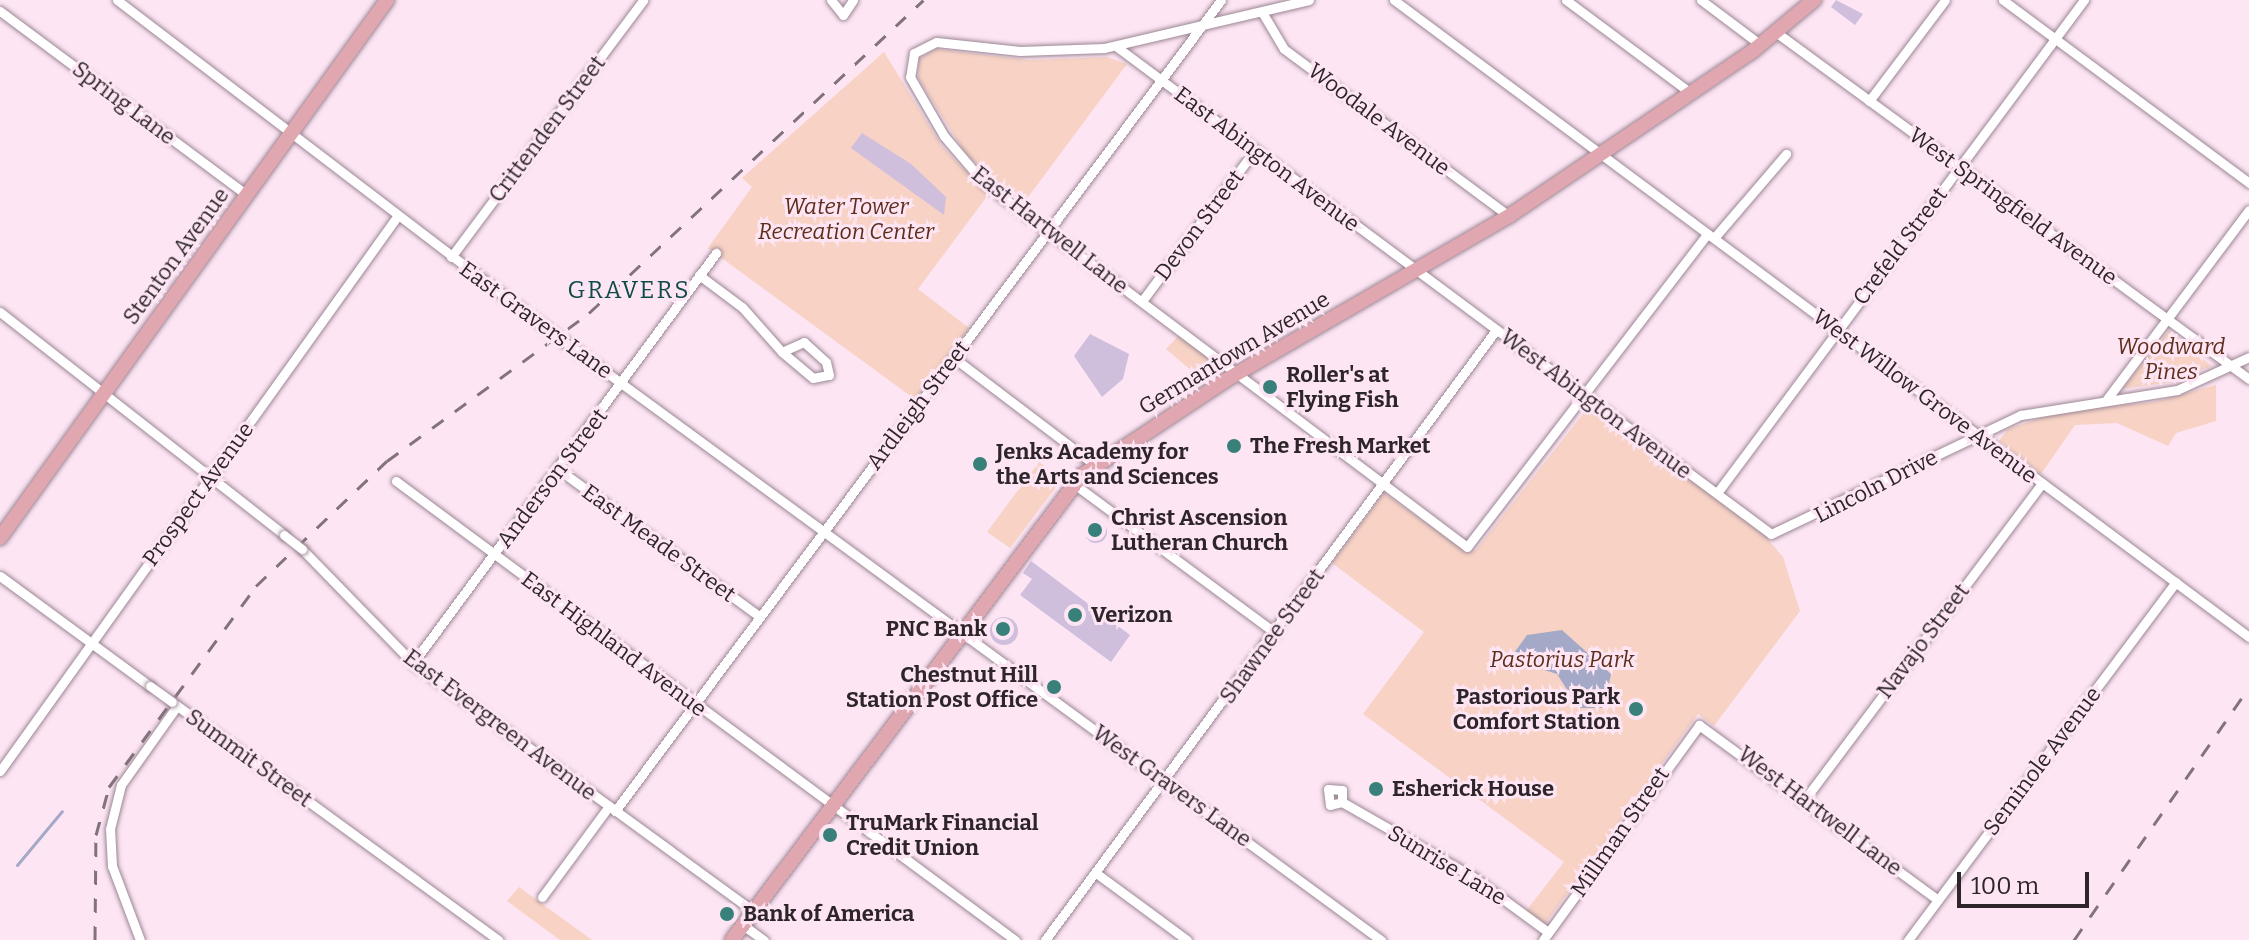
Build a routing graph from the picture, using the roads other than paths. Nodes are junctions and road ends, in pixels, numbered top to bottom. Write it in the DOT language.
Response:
graph roads {
  1 [pos="117,0"];
  2 [pos="387,0"];
  3 [pos="643,0"];
  4 [pos="830,0"];
  5 [pos="853,0"];
  6 [pos="1221,0"];
  7 [pos="1309,0"];
  8 [pos="1394,0"];
  9 [pos="1566,0"];
  10 [pos="1701,0"];
  11 [pos="1814,0"];
  12 [pos="1945,0"];
  13 [pos="2003,0"];
  14 [pos="2084,0"];
  15 [pos="0,11"];
  16 [pos="1262,12"];
  17 [pos="1201,28"];
  18 [pos="1777,33"];
  19 [pos="2055,39"];
  20 [pos="1761,45"];
  21 [pos="1117,47"];
  22 [pos="1162,80"];
  23 [pos="1692,94"];
  24 [pos="1869,101"];
  25 [pos="289,136"];
  26 [pos="1255,150"];
  27 [pos="1786,154"];
  28 [pos="1601,155"];
  29 [pos="1959,167"];
  30 [pos="2249,183"];
  31 [pos="247,195"];
  32 [pos="2249,210"];
  33 [pos="1509,216"];
  34 [pos="396,218"];
  35 [pos="1048,231"];
  36 [pos="1711,236"];
  37 [pos="716,253"];
  38 [pos="451,257"];
  39 [pos="1418,270"];
  40 [pos="699,275"];
  41 [pos="1142,301"];
  42 [pos="0,312"];
  43 [pos="2168,319"];
  44 [pos="1496,330"];
  45 [pos="1837,330"];
  46 [pos="782,352"];
  47 [pos="2249,357"];
  48 [pos="954,358"];
  49 [pos="2233,367"];
  50 [pos="1237,373"];
  51 [pos="2249,379"];
  52 [pos="621,383"];
  53 [pos="104,394"];
  54 [pos="1586,397"];
  55 [pos="2107,399"];
  56 [pos="1977,435"];
  57 [pos="1095,465"];
  58 [pos="558,469"];
  59 [pos="210,477"];
  60 [pos="396,481"];
  61 [pos="2042,483"];
  62 [pos="1074,484"];
  63 [pos="1381,486"];
  64 [pos="1717,493"];
  65 [pos="824,532"];
  66 [pos="1776,535"];
  67 [pos="0,538"];
  68 [pos="495,554"];
  69 [pos="0,576"];
  70 [pos="2176,582"];
  71 [pos="760,617"];
  72 [pos="961,633"];
  73 [pos="1275,633"];
  74 [pos="2249,637"];
  75 [pos="91,643"];
  76 [pos="413,663"];
  77 [pos="175,704"];
  78 [pos="695,704"];
  79 [pos="1699,725"];
  80 [pos="0,771"];
  81 [pos="1164,781"];
  82 [pos="1805,799"];
  83 [pos="1342,802"];
  84 [pos="832,806"];
  85 [pos="612,808"];
  86 [pos="1096,873"];
  87 [pos="542,897"];
  88 [pos="1938,900"];
  89 [pos="753,911"];
  90 [pos="743,925"];
  91 [pos="1546,936"];
  92 [pos="140,940"];
  93 [pos="498,940"];
  94 [pos="732,940"];
  95 [pos="764,940"];
  96 [pos="1015,940"];
  97 [pos="1045,940"];
  98 [pos="1187,940"];
  99 [pos="1381,940"];
  100 [pos="1908,940"];
  1 -- 25 [label="street, East Gravers Lane"];
  2 -- 25 [label="main road, Stenton Avenue"];
  3 -- 38 [label="street, Crittenden Street"];
  4 -- 5 [label="street"];
  6 -- 17 [label="street, Ardleigh Street"];
  7 -- 16 [label="street"];
  8 -- 28 [label="street, West Willow Grove Avenue"];
  9 -- 23 [label="street"];
  10 -- 20 [label="street"];
  11 -- 18 [label="main road, Germantown Avenue"];
  12 -- 24 [label="street"];
  13 -- 19 [label="street"];
  14 -- 19 [label="street, Crefeld Street"];
  15 -- 31 [label="street, Spring Lane"];
  16 -- 17 [label="street"];
  16 -- 33 [label="street, Woodale Avenue"];
  17 -- 21 [label="street"];
  17 -- 22 [label="street, Ardleigh Street"];
  18 -- 20 [label="main road, Germantown Avenue"];
  18 -- 24 [label="street, West Springfield Avenue"];
  19 -- 29 [label="street, Crefeld Street"];
  19 -- 30 [label="street"];
  20 -- 23 [label="main road, Germantown Avenue"];
  21 -- 22 [label="street, East Abington Avenue"];
  21 -- 35 [label="street, East Hartwell Lane"];
  22 -- 26 [label="street, East Abington Avenue"];
  22 -- 35 [label="street, Ardleigh Street"];
  23 -- 28 [label="main road, Germantown Avenue"];
  24 -- 29 [label="street, West Springfield Avenue"];
  25 -- 31 [label="main road, Stenton Avenue"];
  25 -- 34 [label="street, East Gravers Lane"];
  26 -- 39 [label="street, East Abington Avenue"];
  26 -- 41 [label="street, Devon Street"];
  27 -- 36 [label="street"];
  28 -- 33 [label="main road, Germantown Avenue"];
  28 -- 36 [label="street, West Willow Grove Avenue"];
  29 -- 43 [label="street, West Springfield Avenue"];
  29 -- 45 [label="street, Crefeld Street"];
  31 -- 53 [label="main road, Stenton Avenue"];
  32 -- 43 [label="street"];
  33 -- 39 [label="main road, Germantown Avenue"];
  34 -- 38 [label="street, East Gravers Lane"];
  34 -- 59 [label="street, Prospect Avenue"];
  35 -- 41 [label="street, East Hartwell Lane"];
  35 -- 48 [label="street, Ardleigh Street"];
  36 -- 45 [label="street, West Willow Grove Avenue"];
  36 -- 54 [label="street"];
  37 -- 40 [label="street, Anderson Street"];
  38 -- 52 [label="street, East Gravers Lane, bridge"];
  39 -- 44 [label="street, West Abington Avenue"];
  39 -- 50 [label="main road, Germantown Avenue"];
  40 -- 46 [label="street"];
  40 -- 52 [label="street, Anderson Street"];
  41 -- 50 [label="street, East Hartwell Lane"];
  42 -- 53 [label="street, East Evergreen Avenue"];
  43 -- 49 [label="street, West Springfield Avenue"];
  43 -- 55 [label="street"];
  44 -- 54 [label="street, West Abington Avenue"];
  44 -- 63 [label="street, Shawnee Street"];
  45 -- 56 [label="street, West Willow Grove Avenue"];
  45 -- 64 [label="street, Crefeld Street"];
  46 -- 46 [label="street"];
  47 -- 49 [label="street, Lincoln Drive"];
  48 -- 57 [label="street"];
  48 -- 65 [label="street, Ardleigh Street"];
  49 -- 51 [label="street, West Springfield Avenue"];
  49 -- 55 [label="street, Lincoln Drive"];
  50 -- 57 [label="main road, Germantown Avenue"];
  50 -- 63 [label="street"];
  52 -- 58 [label="street, Anderson Street"];
  52 -- 65 [label="street, East Gravers Lane"];
  53 -- 59 [label="street, East Evergreen Avenue"];
  53 -- 67 [label="main road, Stenton Avenue"];
  54 -- 63 [label="street"];
  54 -- 64 [label="street, West Abington Avenue"];
  55 -- 56 [label="street, Lincoln Drive"];
  56 -- 61 [label="street, West Willow Grove Avenue"];
  56 -- 66 [label="street, Lincoln Drive"];
  57 -- 62 [label="main road, Germantown Avenue"];
  58 -- 68 [label="street, Anderson Street"];
  58 -- 71 [label="street, East Meade Street"];
  59 -- 75 [label="street, Prospect Avenue"];
  59 -- 76 [label="street, East Evergreen Avenue, bridge"];
  60 -- 68 [label="street, East Highland Avenue"];
  61 -- 70 [label="street, West Willow Grove Avenue"];
  61 -- 82 [label="street, Navajo Street"];
  62 -- 72 [label="main road, Germantown Avenue"];
  62 -- 73 [label="street"];
  63 -- 73 [label="street, Shawnee Street"];
  64 -- 66 [label="street, West Abington Avenue"];
  65 -- 71 [label="street, Ardleigh Street"];
  65 -- 72 [label="street, East Gravers Lane"];
  68 -- 76 [label="street, Anderson Street"];
  68 -- 78 [label="street, East Highland Avenue"];
  69 -- 75 [label="street, Summit Street"];
  70 -- 74 [label="street, West Willow Grove Avenue"];
  70 -- 88 [label="street, Seminole Avenue"];
  71 -- 78 [label="street, Ardleigh Street"];
  72 -- 81 [label="street, West Gravers Lane"];
  72 -- 84 [label="main road, Germantown Avenue"];
  73 -- 81 [label="street, Shawnee Street"];
  75 -- 77 [label="street, Summit Street, bridge"];
  75 -- 80 [label="street, Prospect Avenue"];
  76 -- 85 [label="street, East Evergreen Avenue"];
  77 -- 92 [label="street"];
  77 -- 93 [label="street, Summit Street"];
  78 -- 84 [label="street, East Highland Avenue"];
  78 -- 85 [label="street, Ardleigh Street"];
  79 -- 82 [label="street, West Hartwell Lane"];
  79 -- 91 [label="street, Millman Street"];
  81 -- 86 [label="street, Shawnee Street"];
  81 -- 99 [label="street, West Gravers Lane"];
  82 -- 88 [label="street, West Hartwell Lane"];
  83 -- 91 [label="street, Sunrise Lane"];
  84 -- 89 [label="main road, Germantown Avenue"];
  84 -- 96 [label="street, East Highland Avenue"];
  85 -- 87 [label="street, Ardleigh Street"];
  85 -- 89 [label="street, East Evergreen Avenue"];
  86 -- 97 [label="street, Shawnee Street"];
  86 -- 98 [label="street"];
  88 -- 100 [label="street, Seminole Avenue"];
  89 -- 90 [label="main road, Germantown Avenue"];
  90 -- 94 [label="main road, Germantown Avenue"];
  90 -- 95 [label="street"];
}
